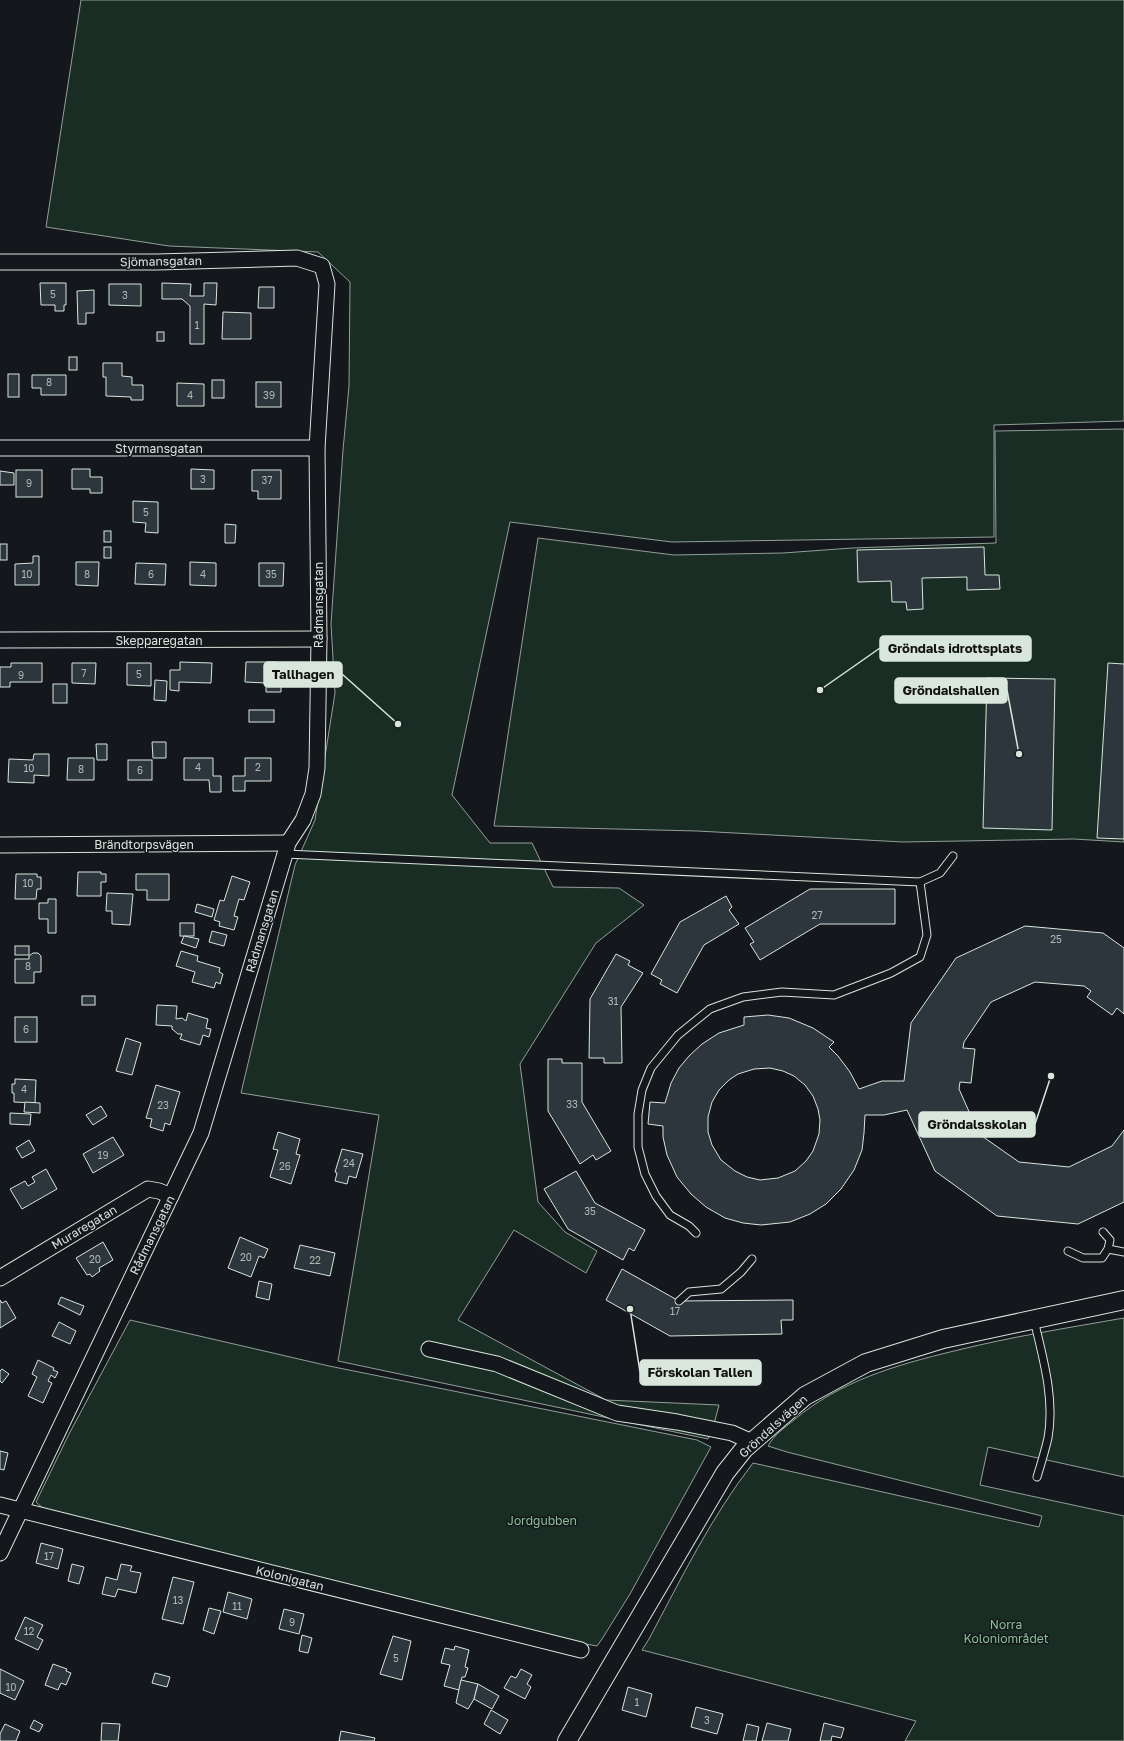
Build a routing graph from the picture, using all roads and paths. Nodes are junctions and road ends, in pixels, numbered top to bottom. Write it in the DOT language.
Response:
graph roads {
  1 [pos="0,262"];
  2 [pos="322,266"];
  3 [pos="0,448"];
  4 [pos="317,448"];
  5 [pos="0,640"];
  6 [pos="318,640"];
  7 [pos="0,845"];
  8 [pos="286,849"];
  9 [pos="953,856"];
  10 [pos="920,882"];
  11 [pos="171,1196"];
  12 [pos="1103,1232"];
  13 [pos="696,1233"];
  14 [pos="1108,1249"];
  15 [pos="1068,1251"];
  16 [pos="1124,1252"];
  17 [pos="752,1259"];
  18 [pos="0,1278"];
  19 [pos="679,1300"];
  20 [pos="1124,1300"];
  21 [pos="1034,1320"];
  22 [pos="429,1349"];
  23 [pos="752,1442"];
  24 [pos="1037,1477"];
  25 [pos="0,1505"];
  26 [pos="20,1511"];
  27 [pos="0,1553"];
  28 [pos="581,1650"];
  29 [pos="566,1741"];
  1 -- 2 [label="street, Sjömansgatan"];
  2 -- 4 [label="street, Rådmansgatan"];
  3 -- 4 [label="street, Styrmansgatan"];
  4 -- 6 [label="street, Rådmansgatan"];
  5 -- 6 [label="street, Skepparegatan"];
  6 -- 8 [label="street, Rådmansgatan"];
  7 -- 8 [label="street, Brändtorpsvägen"];
  8 -- 10 [label="lane"];
  8 -- 11 [label="street, Rådmansgatan"];
  9 -- 10 [label="lane"];
  10 -- 13 [label="lane"];
  11 -- 18 [label="street, Muraregatan"];
  11 -- 26 [label="street, Rådmansgatan"];
  12 -- 14 [label="lane"];
  14 -- 15 [label="lane"];
  14 -- 16 [label="lane"];
  17 -- 19 [label="lane"];
  20 -- 21 [label="street, Gröndalsvägen"];
  21 -- 23 [label="street, Gröndalsvägen"];
  21 -- 24 [label="lane"];
  22 -- 23 [label="street"];
  23 -- 29 [label="street, Gröndalsvägen"];
  25 -- 26 [label="street, Kolonigatan"];
  26 -- 27 [label="street, Rådmansgatan"];
  26 -- 28 [label="street, Kolonigatan"];
}
